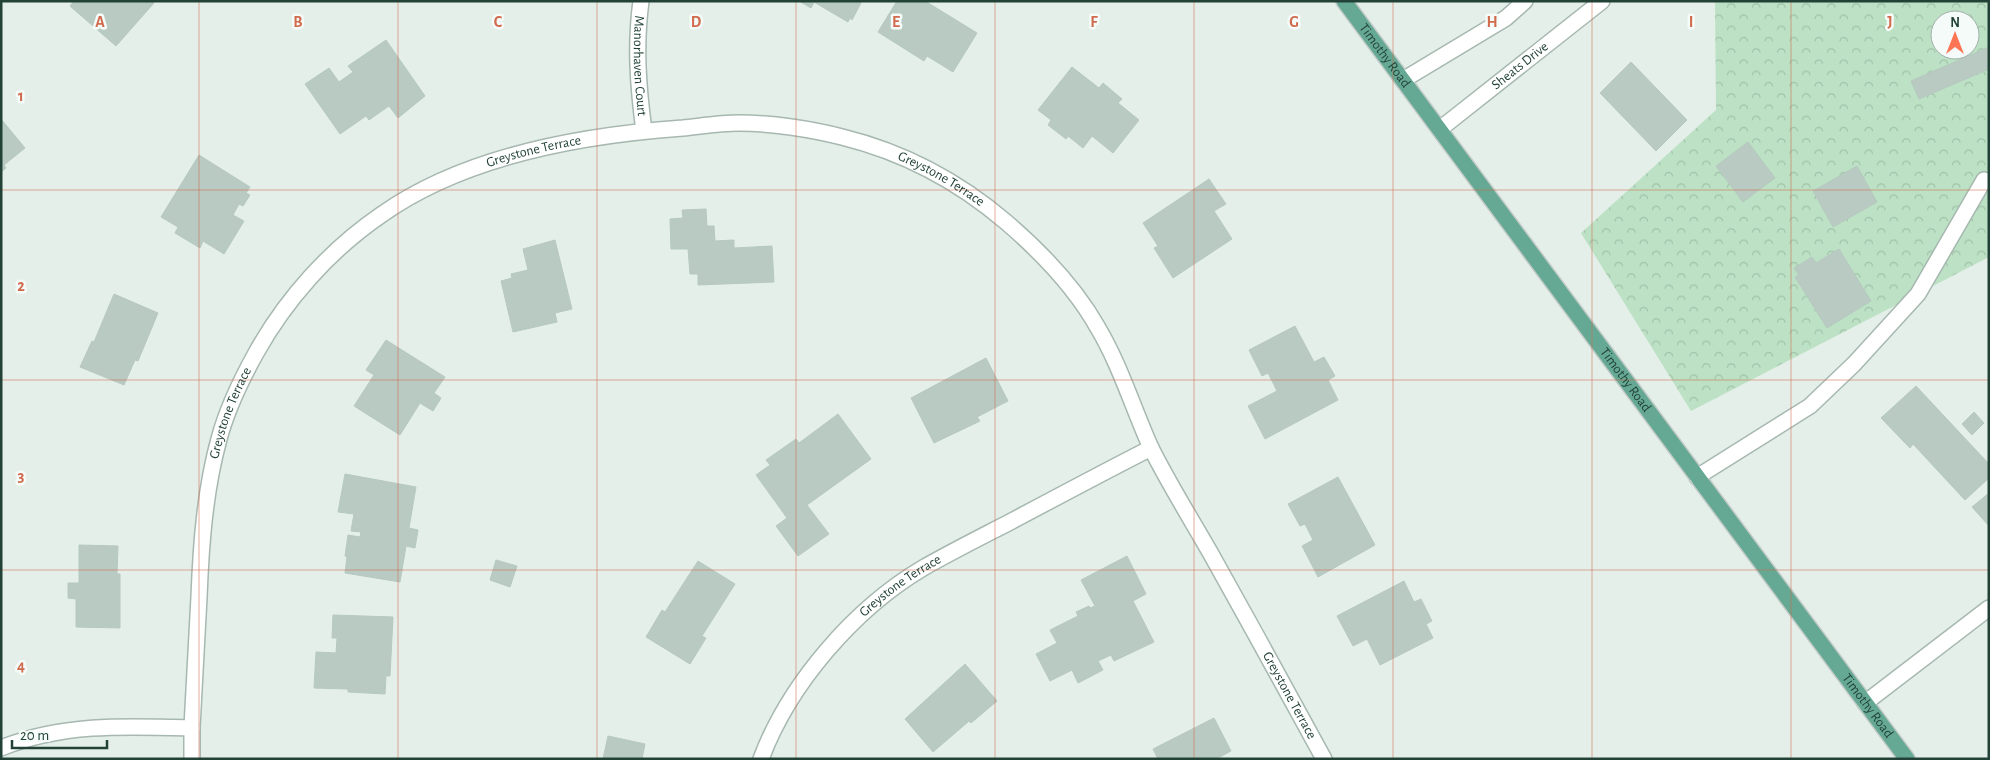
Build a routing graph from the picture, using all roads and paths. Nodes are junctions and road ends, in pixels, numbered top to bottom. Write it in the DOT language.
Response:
graph roads {
  1 [pos="641,1"];
  2 [pos="1344,1"];
  3 [pos="1525,1"];
  4 [pos="1602,1"];
  5 [pos="1403,80"];
  6 [pos="644,130"];
  7 [pos="1440,130"];
  8 [pos="1984,180"];
  9 [pos="1151,448"];
  10 [pos="1697,477"];
  11 [pos="1989,608"];
  12 [pos="1865,703"];
  13 [pos="192,728"];
  14 [pos="1,748"];
  15 [pos="192,759"];
  16 [pos="761,759"];
  17 [pos="1324,759"];
  18 [pos="1907,759"];
  1 -- 6 [label="street, Manorhaven Court"];
  2 -- 5 [label="main road, Timothy Road"];
  3 -- 5 [label="street"];
  4 -- 7 [label="street, Sheats Drive"];
  5 -- 7 [label="main road, Timothy Road"];
  6 -- 9 [label="street, Greystone Terrace"];
  6 -- 13 [label="street, Greystone Terrace"];
  7 -- 10 [label="main road, Timothy Road"];
  8 -- 10 [label="street"];
  9 -- 16 [label="street, Greystone Terrace"];
  9 -- 17 [label="street, Greystone Terrace"];
  10 -- 12 [label="main road, Timothy Road"];
  11 -- 12 [label="street"];
  12 -- 18 [label="main road, Timothy Road"];
  13 -- 14 [label="street"];
  13 -- 15 [label="street, Greystone Terrace"];
}
